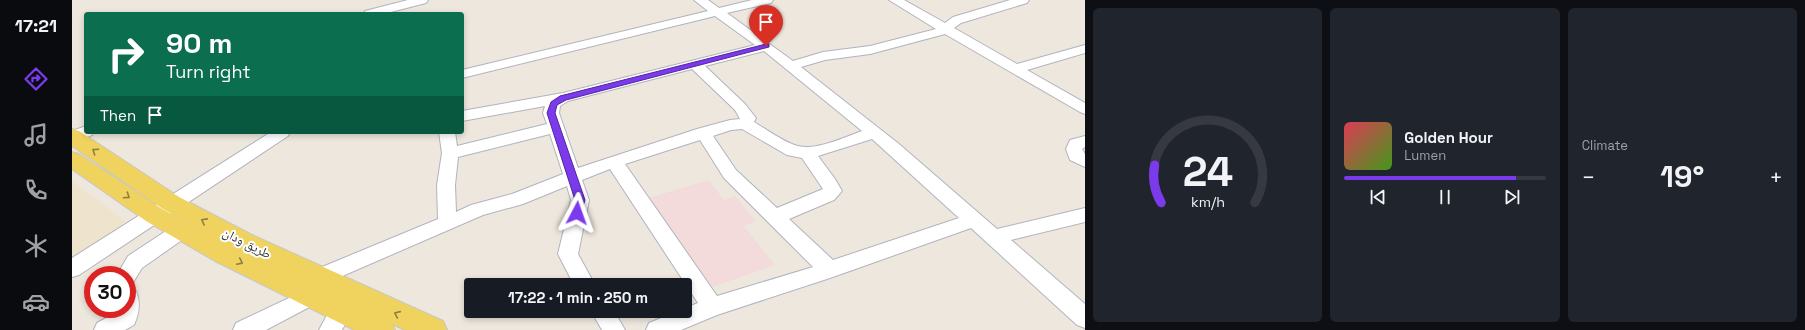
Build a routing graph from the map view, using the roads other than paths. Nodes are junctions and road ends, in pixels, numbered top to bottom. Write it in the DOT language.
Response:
graph roads {
  1 [pos="422,0"];
  2 [pos="700,0"];
  3 [pos="767,0"];
  4 [pos="895,0"];
  5 [pos="1023,0"];
  6 [pos="377,12"];
  7 [pos="717,13"];
  8 [pos="946,30"];
  9 [pos="766,46"];
  10 [pos="1085,49"];
  11 [pos="695,64"];
  12 [pos="791,66"];
  13 [pos="1015,69"];
  14 [pos="464,74"];
  15 [pos="563,98"];
  16 [pos="1085,109"];
  17 [pos="464,116"];
  18 [pos="745,124"];
  19 [pos="556,127"];
  20 [pos="703,133"];
  21 [pos="874,133"];
  22 [pos="279,134"];
  23 [pos="447,134"];
  24 [pos="75,140"];
  25 [pos="1085,141"];
  26 [pos="450,153"];
  27 [pos="808,153"];
  28 [pos="1085,161"];
  29 [pos="614,162"];
  30 [pos="572,178"];
  31 [pos="163,209"];
  32 [pos="1085,215"];
  33 [pos="775,217"];
  34 [pos="974,220"];
  35 [pos="447,222"];
  36 [pos="182,230"];
  37 [pos="993,237"];
  38 [pos="133,266"];
  39 [pos="72,269"];
  40 [pos="830,270"];
  41 [pos="581,278"];
  42 [pos="314,287"];
  43 [pos="712,307"];
  44 [pos="1081,310"];
  45 [pos="126,318"];
  46 [pos="606,318"];
  47 [pos="335,320"];
  48 [pos="105,330"];
  49 [pos="244,330"];
  50 [pos="381,330"];
  51 [pos="433,330"];
  52 [pos="614,330"];
  53 [pos="658,330"];
  1 -- 6 [label="street"];
  2 -- 7 [label="street"];
  3 -- 7 [label="street"];
  4 -- 8 [label="street"];
  5 -- 8 [label="street"];
  7 -- 9 [label="street"];
  7 -- 14 [label="street"];
  8 -- 12 [label="street"];
  8 -- 13 [label="street"];
  9 -- 11 [label="street"];
  9 -- 12 [label="street"];
  10 -- 13 [label="street"];
  11 -- 15 [label="street"];
  11 -- 18 [label="street"];
  12 -- 21 [label="street"];
  13 -- 16 [label="street"];
  15 -- 17 [label="street"];
  15 -- 19 [label="street"];
  18 -- 20 [label="street"];
  18 -- 27 [label="street"];
  19 -- 26 [label="street"];
  19 -- 30 [label="street"];
  20 -- 29 [label="street"];
  20 -- 33 [label="street"];
  21 -- 27 [label="street"];
  21 -- 34 [label="street"];
  22 -- 31 [label="street"];
  23 -- 26 [label="street"];
  24 -- 31 [label="main road, طريق ودان"];
  25 -- 28 [label="street"];
  26 -- 35 [label="street"];
  27 -- 33 [label="street"];
  29 -- 30 [label="street"];
  29 -- 43 [label="street"];
  30 -- 35 [label="street"];
  30 -- 41 [label="street"];
  31 -- 36 [label="main road, طريق ودان"];
  31 -- 39 [label="street"];
  42 -- 31 [label="main road, طريق ودان, one-way"];
  32 -- 37 [label="street"];
  33 -- 40 [label="street"];
  34 -- 37 [label="street"];
  34 -- 40 [label="street"];
  35 -- 42 [label="street"];
  36 -- 38 [label="street"];
  36 -- 42 [label="main road, طريق ودان, one-way"];
  37 -- 44 [label="street"];
  40 -- 43 [label="street"];
  42 -- 47 [label="main road, طريق ودان"];
  42 -- 49 [label="street"];
  51 -- 42 [label="main road, طريق ودان, one-way"];
  43 -- 53 [label="street"];
  45 -- 48 [label="street"];
  46 -- 52 [label="street"];
  47 -- 50 [label="main road, طريق ودان"];
}
